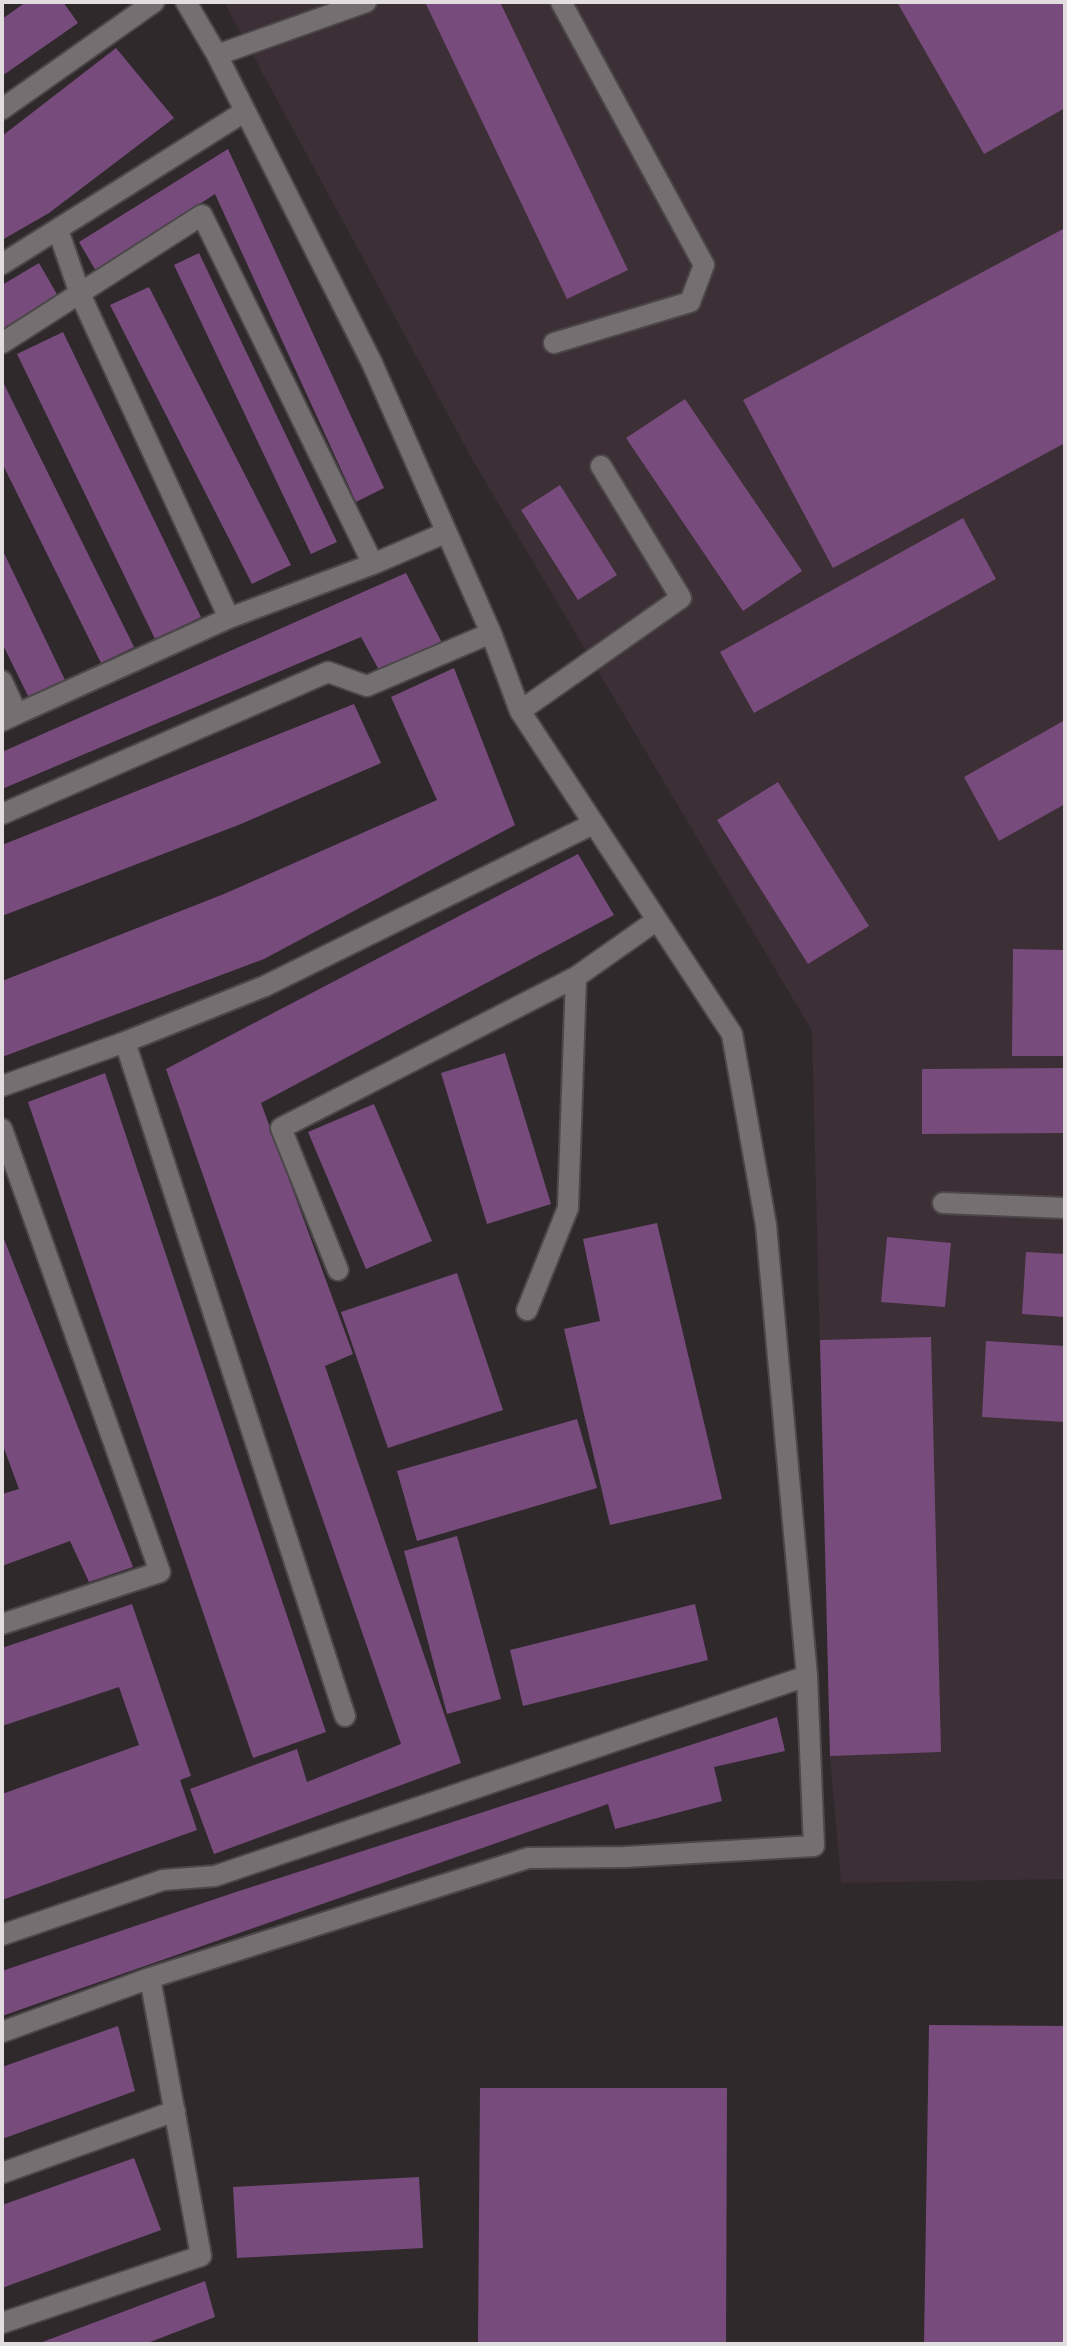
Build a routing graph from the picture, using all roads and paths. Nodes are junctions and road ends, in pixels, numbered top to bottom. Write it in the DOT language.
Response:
graph roads {
  1 [pos="154,2"];
  2 [pos="186,2"];
  3 [pos="366,2"];
  4 [pos="561,2"];
  5 [pos="217,55"];
  6 [pos="2,109"];
  7 [pos="244,112"];
  8 [pos="58,230"];
  9 [pos="2,264"];
  10 [pos="80,294"];
  11 [pos="2,343"];
  12 [pos="554,343"];
  13 [pos="601,466"];
  14 [pos="445,533"];
  15 [pos="373,564"];
  16 [pos="229,618"];
  17 [pos="491,633"];
  18 [pos="2,681"];
  19 [pos="520,711"];
  20 [pos="10,718"];
  21 [pos="2,814"];
  22 [pos="593,824"];
  23 [pos="657,920"];
  24 [pos="576,977"];
  25 [pos="125,1042"];
  26 [pos="2,1086"];
  27 [pos="2,1129"];
  28 [pos="943,1203"];
  29 [pos="1065,1208"];
  30 [pos="338,1270"];
  31 [pos="527,1310"];
  32 [pos="2,1624"];
  33 [pos="807,1676"];
  34 [pos="345,1716"];
  35 [pos="2,1935"];
  36 [pos="150,1978"];
  37 [pos="2,2032"];
  38 [pos="175,2111"];
  39 [pos="2,2173"];
  40 [pos="2,2323"];
  1 -- 6 [label="lane"];
  2 -- 5 [label="lane"];
  3 -- 5 [label="lane"];
  4 -- 12 [label="lane"];
  5 -- 7 [label="lane"];
  7 -- 8 [label="lane"];
  7 -- 14 [label="lane"];
  8 -- 9 [label="lane"];
  8 -- 10 [label="lane"];
  10 -- 11 [label="lane"];
  10 -- 15 [label="lane"];
  10 -- 16 [label="lane"];
  13 -- 19 [label="lane"];
  14 -- 15 [label="lane"];
  14 -- 17 [label="lane"];
  15 -- 16 [label="lane"];
  16 -- 20 [label="lane"];
  17 -- 19 [label="lane"];
  17 -- 21 [label="lane"];
  18 -- 20 [label="lane"];
  19 -- 22 [label="lane"];
  22 -- 23 [label="lane"];
  22 -- 25 [label="lane"];
  23 -- 24 [label="lane"];
  23 -- 33 [label="lane"];
  24 -- 30 [label="lane"];
  24 -- 31 [label="lane"];
  25 -- 26 [label="lane"];
  25 -- 34 [label="lane"];
  27 -- 32 [label="lane"];
  28 -- 29 [label="lane"];
  33 -- 35 [label="lane"];
  33 -- 36 [label="lane"];
  36 -- 37 [label="lane"];
  36 -- 38 [label="lane"];
  38 -- 39 [label="lane"];
  38 -- 40 [label="lane"];
}
